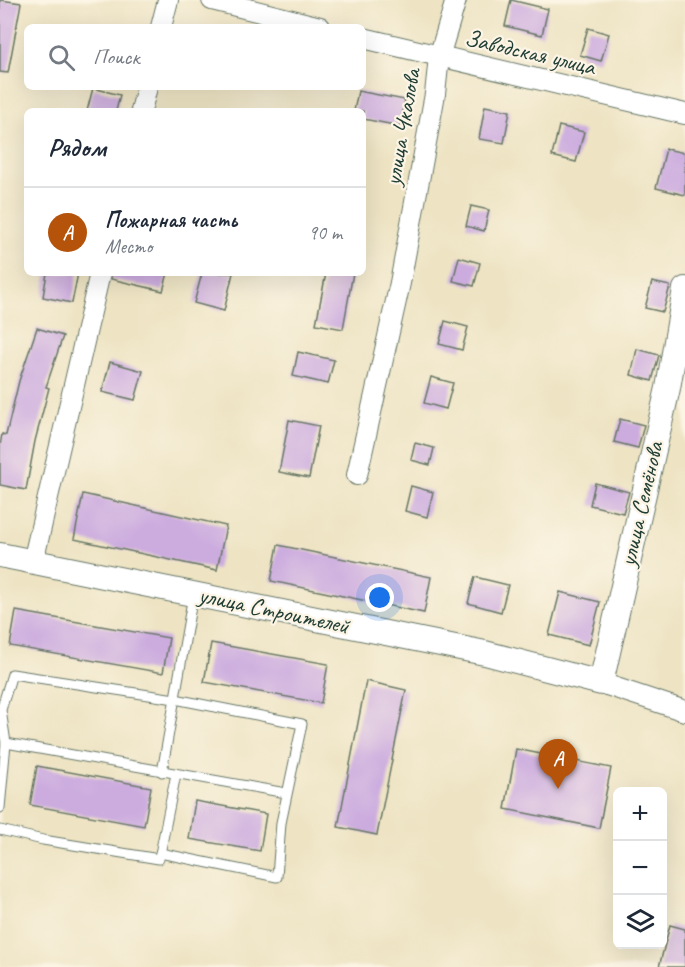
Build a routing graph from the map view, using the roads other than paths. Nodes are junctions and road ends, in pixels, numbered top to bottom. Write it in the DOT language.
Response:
graph roads {
  1 [pos="168,0"];
  2 [pos="212,0"];
  3 [pos="456,0"];
  4 [pos="162,24"];
  5 [pos="308,24"];
  6 [pos="366,39"];
  7 [pos="439,57"];
  8 [pos="146,90"];
  9 [pos="142,108"];
  10 [pos="685,114"];
  11 [pos="99,276"];
  12 [pos="685,289"];
  13 [pos="357,475"];
  14 [pos="0,555"];
  15 [pos="33,562"];
  16 [pos="193,593"];
  17 [pos="601,682"];
  18 [pos="176,699"];
  19 [pos="685,711"];
  20 [pos="6,743"];
  21 [pos="162,772"];
  22 [pos="176,774"];
  23 [pos="286,793"];
  24 [pos="0,808"];
  25 [pos="0,830"];
  26 [pos="160,853"];
  1 -- 4 [label="street"];
  2 -- 5 [label="street"];
  3 -- 7 [label="street, улица Чкалова"];
  6 -- 7 [label="street, Заводская улица"];
  7 -- 10 [label="street, Заводская улица"];
  7 -- 13 [label="street, улица Чкалова"];
  8 -- 9 [label="street"];
  11 -- 15 [label="street"];
  12 -- 17 [label="street, улица Семёнова"];
  14 -- 15 [label="street, улица Строителей"];
  15 -- 16 [label="street, улица Строителей"];
  16 -- 17 [label="street, улица Строителей"];
  16 -- 18 [label="lane"];
  17 -- 19 [label="street, улица Строителей"];
  18 -- 20 [label="lane"];
  18 -- 21 [label="lane"];
  18 -- 23 [label="lane"];
  20 -- 21 [label="lane"];
  20 -- 24 [label="lane"];
  21 -- 22 [label="lane"];
  22 -- 23 [label="lane"];
  22 -- 26 [label="lane"];
  23 -- 26 [label="lane"];
  25 -- 26 [label="lane"];
}
